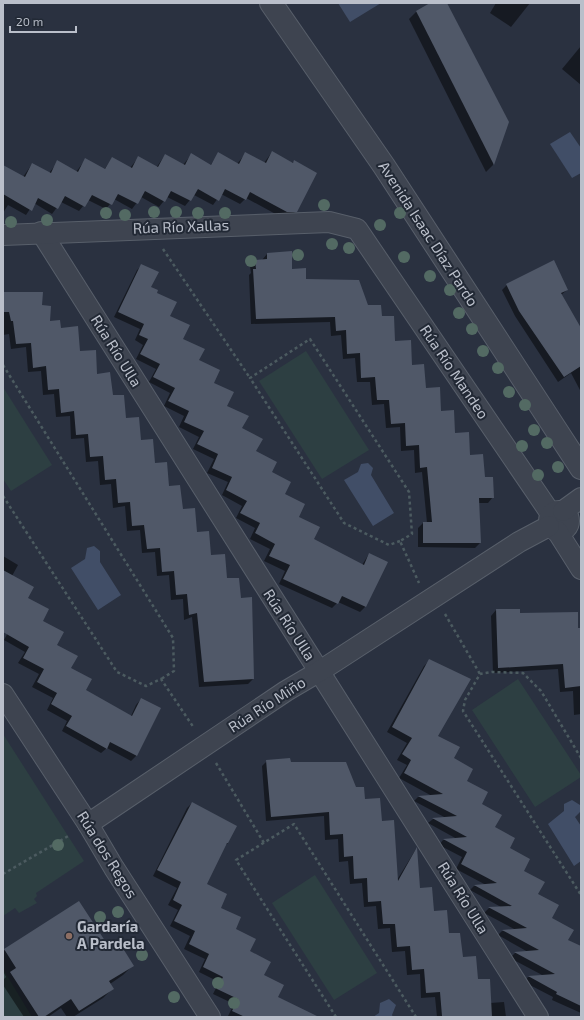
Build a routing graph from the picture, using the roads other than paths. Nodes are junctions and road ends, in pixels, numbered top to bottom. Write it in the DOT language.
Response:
graph roads {
  1 [pos="271,3"];
  2 [pos="357,229"];
  3 [pos="41,232"];
  4 [pos="3,235"];
  5 [pos="581,468"];
  6 [pos="581,498"];
  7 [pos="555,521"];
  8 [pos="581,569"];
  9 [pos="320,671"];
  10 [pos="3,694"];
  11 [pos="88,824"];
  12 [pos="210,1017"];
  13 [pos="538,1017"];
  1 -- 5 [label="street, Avenida Isaac Díaz Pardo"];
  2 -- 3 [label="street, Rúa Río Xallas"];
  2 -- 7 [label="street, Rúa Río Mandeo"];
  3 -- 4 [label="street, Rúa Río Xallas"];
  3 -- 9 [label="street, Rúa Río Ulla"];
  6 -- 7 [label="street, Rúa Río Miño"];
  7 -- 8 [label="street, Rúa Río Mandeo"];
  7 -- 9 [label="street, Rúa Río Miño"];
  9 -- 11 [label="street, Rúa Río Miño"];
  9 -- 13 [label="street, Rúa Río Ulla"];
  10 -- 11 [label="street, Rúa dos Regos"];
  11 -- 12 [label="street, Rúa dos Regos"];
}
